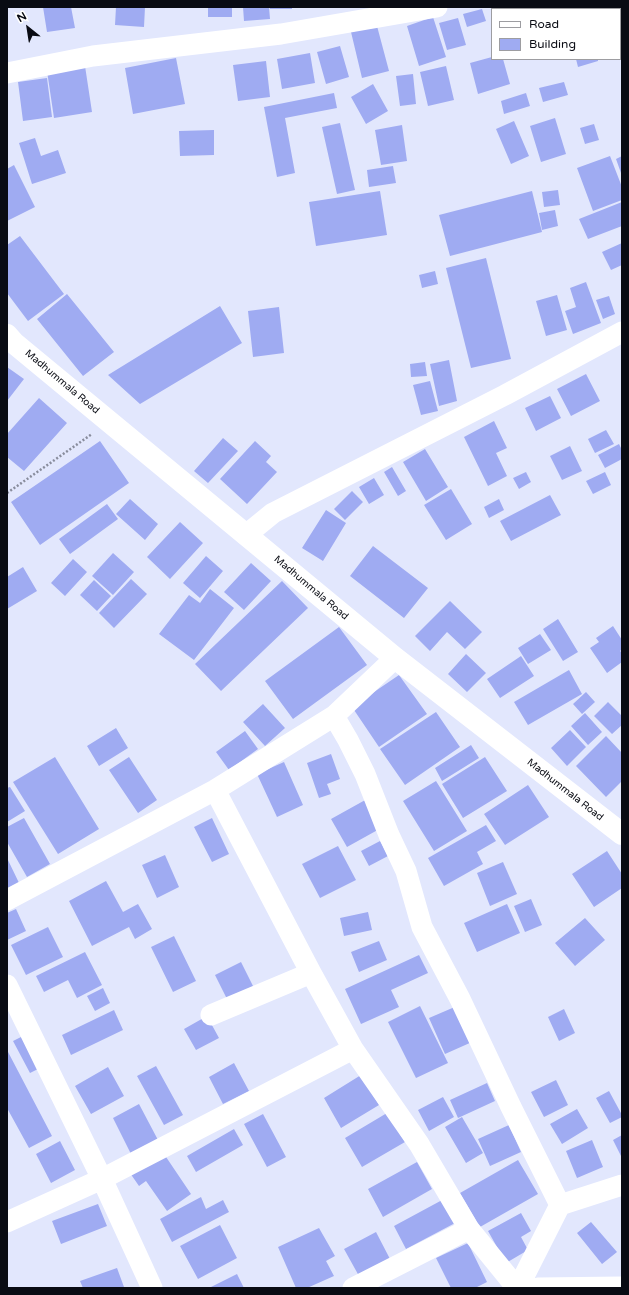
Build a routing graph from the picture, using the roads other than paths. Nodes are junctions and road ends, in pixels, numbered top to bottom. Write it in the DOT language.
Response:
graph roads {
  1 [pos="437,7"];
  2 [pos="7,73"];
  3 [pos="622,332"];
  4 [pos="7,335"];
  5 [pos="246,535"];
  6 [pos="395,658"];
  7 [pos="334,716"];
  8 [pos="215,790"];
  9 [pos="622,834"];
  10 [pos="7,900"];
  11 [pos="311,973"];
  12 [pos="7,985"];
  13 [pos="211,1015"];
  14 [pos="353,1049"];
  15 [pos="102,1180"];
  16 [pos="622,1185"];
  17 [pos="560,1205"];
  18 [pos="7,1222"];
  19 [pos="468,1229"];
  20 [pos="622,1287"];
  21 [pos="152,1288"];
  22 [pos="353,1288"];
  23 [pos="518,1288"];
  24 [pos="538,1288"];
  1 -- 2 [label="street"];
  3 -- 5 [label="street"];
  4 -- 5 [label="street, Madhummala Road"];
  5 -- 6 [label="street, Madhummala Road"];
  6 -- 7 [label="street"];
  6 -- 9 [label="street, Madhummala Road"];
  7 -- 8 [label="street"];
  7 -- 17 [label="street"];
  8 -- 10 [label="street"];
  8 -- 11 [label="street"];
  11 -- 13 [label="street"];
  11 -- 14 [label="street"];
  12 -- 15 [label="street"];
  14 -- 15 [label="street"];
  14 -- 19 [label="street"];
  15 -- 18 [label="street"];
  15 -- 21 [label="street"];
  16 -- 17 [label="street"];
  17 -- 23 [label="street"];
  19 -- 22 [label="street"];
  19 -- 23 [label="street"];
  20 -- 24 [label="street"];
}
